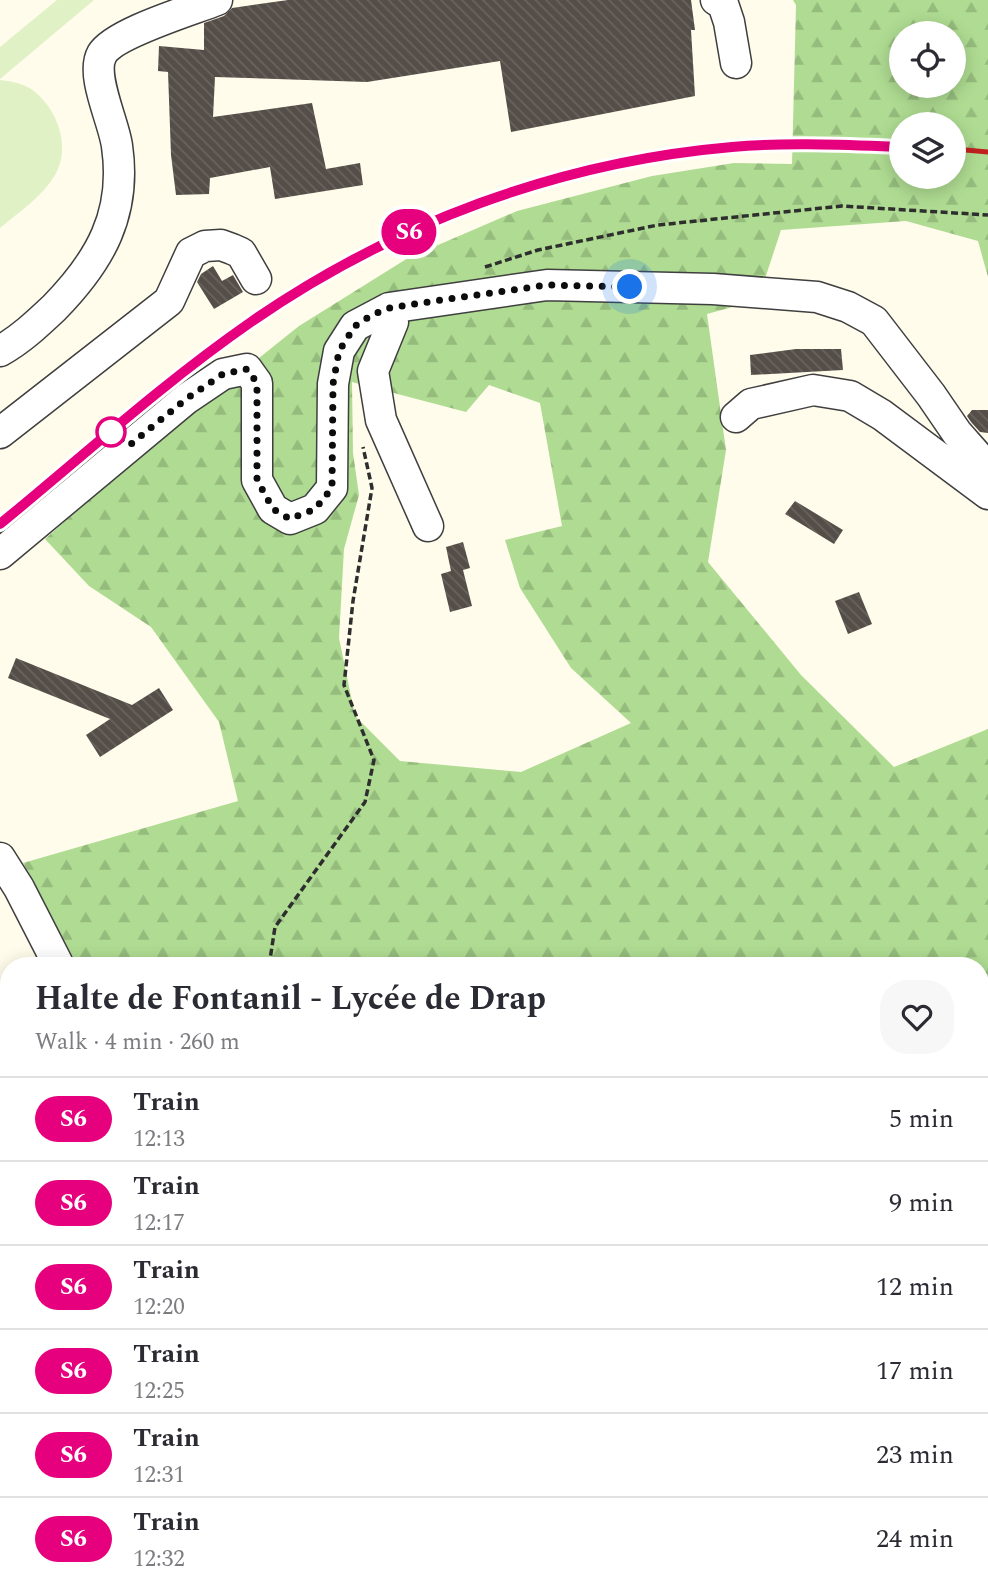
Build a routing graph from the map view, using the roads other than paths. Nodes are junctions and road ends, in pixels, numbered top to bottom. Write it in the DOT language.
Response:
graph roads {
  1 [pos="217,0"];
  2 [pos="716,0"];
  3 [pos="736,63"];
  4 [pos="256,279"];
  5 [pos="401,306"];
  6 [pos="0,351"];
  7 [pos="736,417"];
  8 [pos="0,433"];
  9 [pos="988,468"];
  10 [pos="988,494"];
  11 [pos="428,526"];
  12 [pos="0,554"];
  13 [pos="0,858"];
  14 [pos="54,957"];
  1 -- 6 [label="street"];
  2 -- 3 [label="street"];
  4 -- 8 [label="street"];
  5 -- 9 [label="street"];
  5 -- 11 [label="street"];
  5 -- 12 [label="street"];
  7 -- 10 [label="street"];
  13 -- 14 [label="street"];
}
